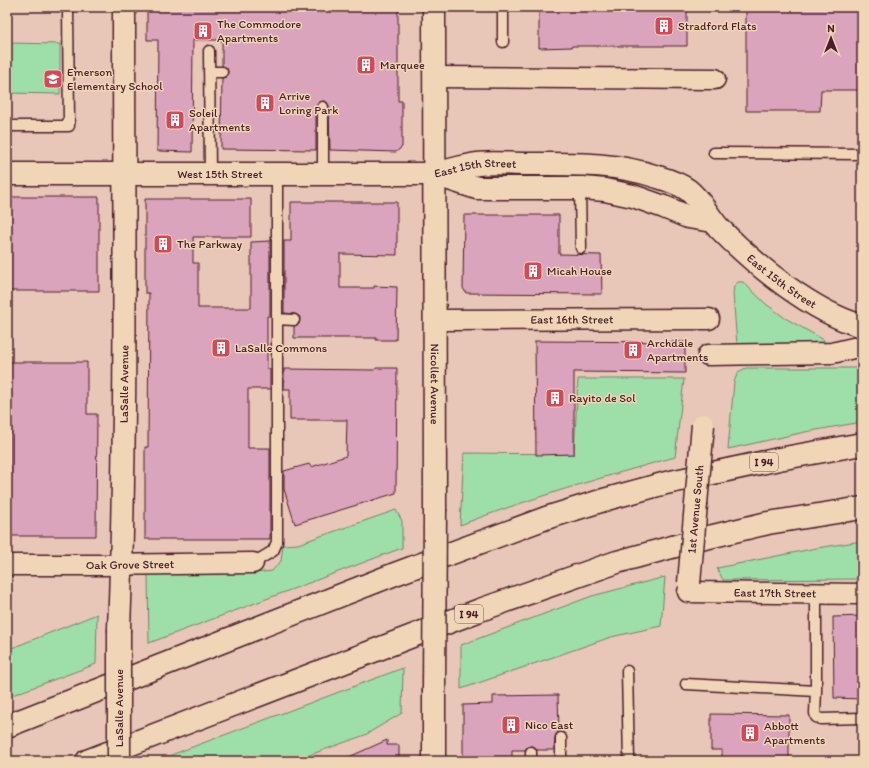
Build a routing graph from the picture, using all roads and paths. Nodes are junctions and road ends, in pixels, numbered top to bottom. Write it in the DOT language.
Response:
graph roads {
  1 [pos="68,7"];
  2 [pos="124,7"];
  3 [pos="434,7"];
  4 [pos="503,7"];
  5 [pos="503,42"];
  6 [pos="209,50"];
  7 [pos="209,72"];
  8 [pos="222,72"];
  9 [pos="434,77"];
  10 [pos="715,78"];
  11 [pos="323,107"];
  12 [pos="7,126"];
  13 [pos="714,154"];
  14 [pos="862,154"];
  15 [pos="7,174"];
  16 [pos="125,174"];
  17 [pos="210,174"];
  18 [pos="277,174"];
  19 [pos="323,174"];
  20 [pos="433,174"];
  21 [pos="580,188"];
  22 [pos="713,221"];
  23 [pos="581,248"];
  24 [pos="277,319"];
  25 [pos="709,319"];
  26 [pos="294,320"];
  27 [pos="435,320"];
  28 [pos="862,326"];
  29 [pos="862,346"];
  30 [pos="708,355"];
  31 [pos="703,425"];
  32 [pos="862,444"];
  33 [pos="862,508"];
  34 [pos="253,563"];
  35 [pos="7,565"];
  36 [pos="121,565"];
  37 [pos="689,588"];
  38 [pos="816,594"];
  39 [pos="862,594"];
  40 [pos="627,671"];
  41 [pos="686,684"];
  42 [pos="816,691"];
  43 [pos="862,718"];
  44 [pos="7,726"];
  45 [pos="561,738"];
  46 [pos="87,761"];
  47 [pos="119,761"];
  48 [pos="434,761"];
  49 [pos="561,761"];
  50 [pos="629,761"];
  1 -- 12 [label="lane"];
  2 -- 16 [label="main road, LaSalle Avenue"];
  3 -- 9 [label="main road, Nicollet Avenue"];
  4 -- 5 [label="lane"];
  6 -- 7 [label="lane"];
  7 -- 8 [label="lane"];
  7 -- 17 [label="lane"];
  9 -- 10 [label="street"];
  9 -- 20 [label="main road, Nicollet Avenue"];
  11 -- 19 [label="lane"];
  13 -- 14 [label="lane"];
  15 -- 16 [label="main road, West 15th Street"];
  16 -- 17 [label="main road, West 15th Street"];
  16 -- 36 [label="main road, LaSalle Avenue"];
  17 -- 18 [label="main road, West 15th Street"];
  18 -- 19 [label="main road, West 15th Street"];
  18 -- 24 [label="lane"];
  19 -- 20 [label="main road, West 15th Street"];
  20 -- 21 [label="main road, East 15th Street"];
  20 -- 22 [label="main road, East 15th Street"];
  20 -- 27 [label="main road, Nicollet Avenue"];
  21 -- 22 [label="main road, East 15th Street"];
  21 -- 23 [label="lane"];
  22 -- 28 [label="main road, East 15th Street"];
  24 -- 26 [label="lane"];
  24 -- 34 [label="lane"];
  25 -- 27 [label="street, East 16th Street"];
  27 -- 48 [label="main road, Nicollet Avenue, bridge"];
  29 -- 30 [label="street"];
  31 -- 37 [label="main road, 1st Avenue South, bridge"];
  32 -- 44 [label="main road, I 94"];
  33 -- 46 [label="main road, I 94"];
  34 -- 36 [label="street, Oak Grove Street"];
  35 -- 36 [label="street, Oak Grove Street"];
  36 -- 47 [label="main road, LaSalle Avenue, bridge"];
  37 -- 38 [label="street, East 17th Street"];
  38 -- 39 [label="street, East 17th Street"];
  38 -- 42 [label="lane"];
  40 -- 50 [label="lane"];
  41 -- 42 [label="lane"];
  42 -- 43 [label="lane"];
  45 -- 49 [label="lane"];
}
